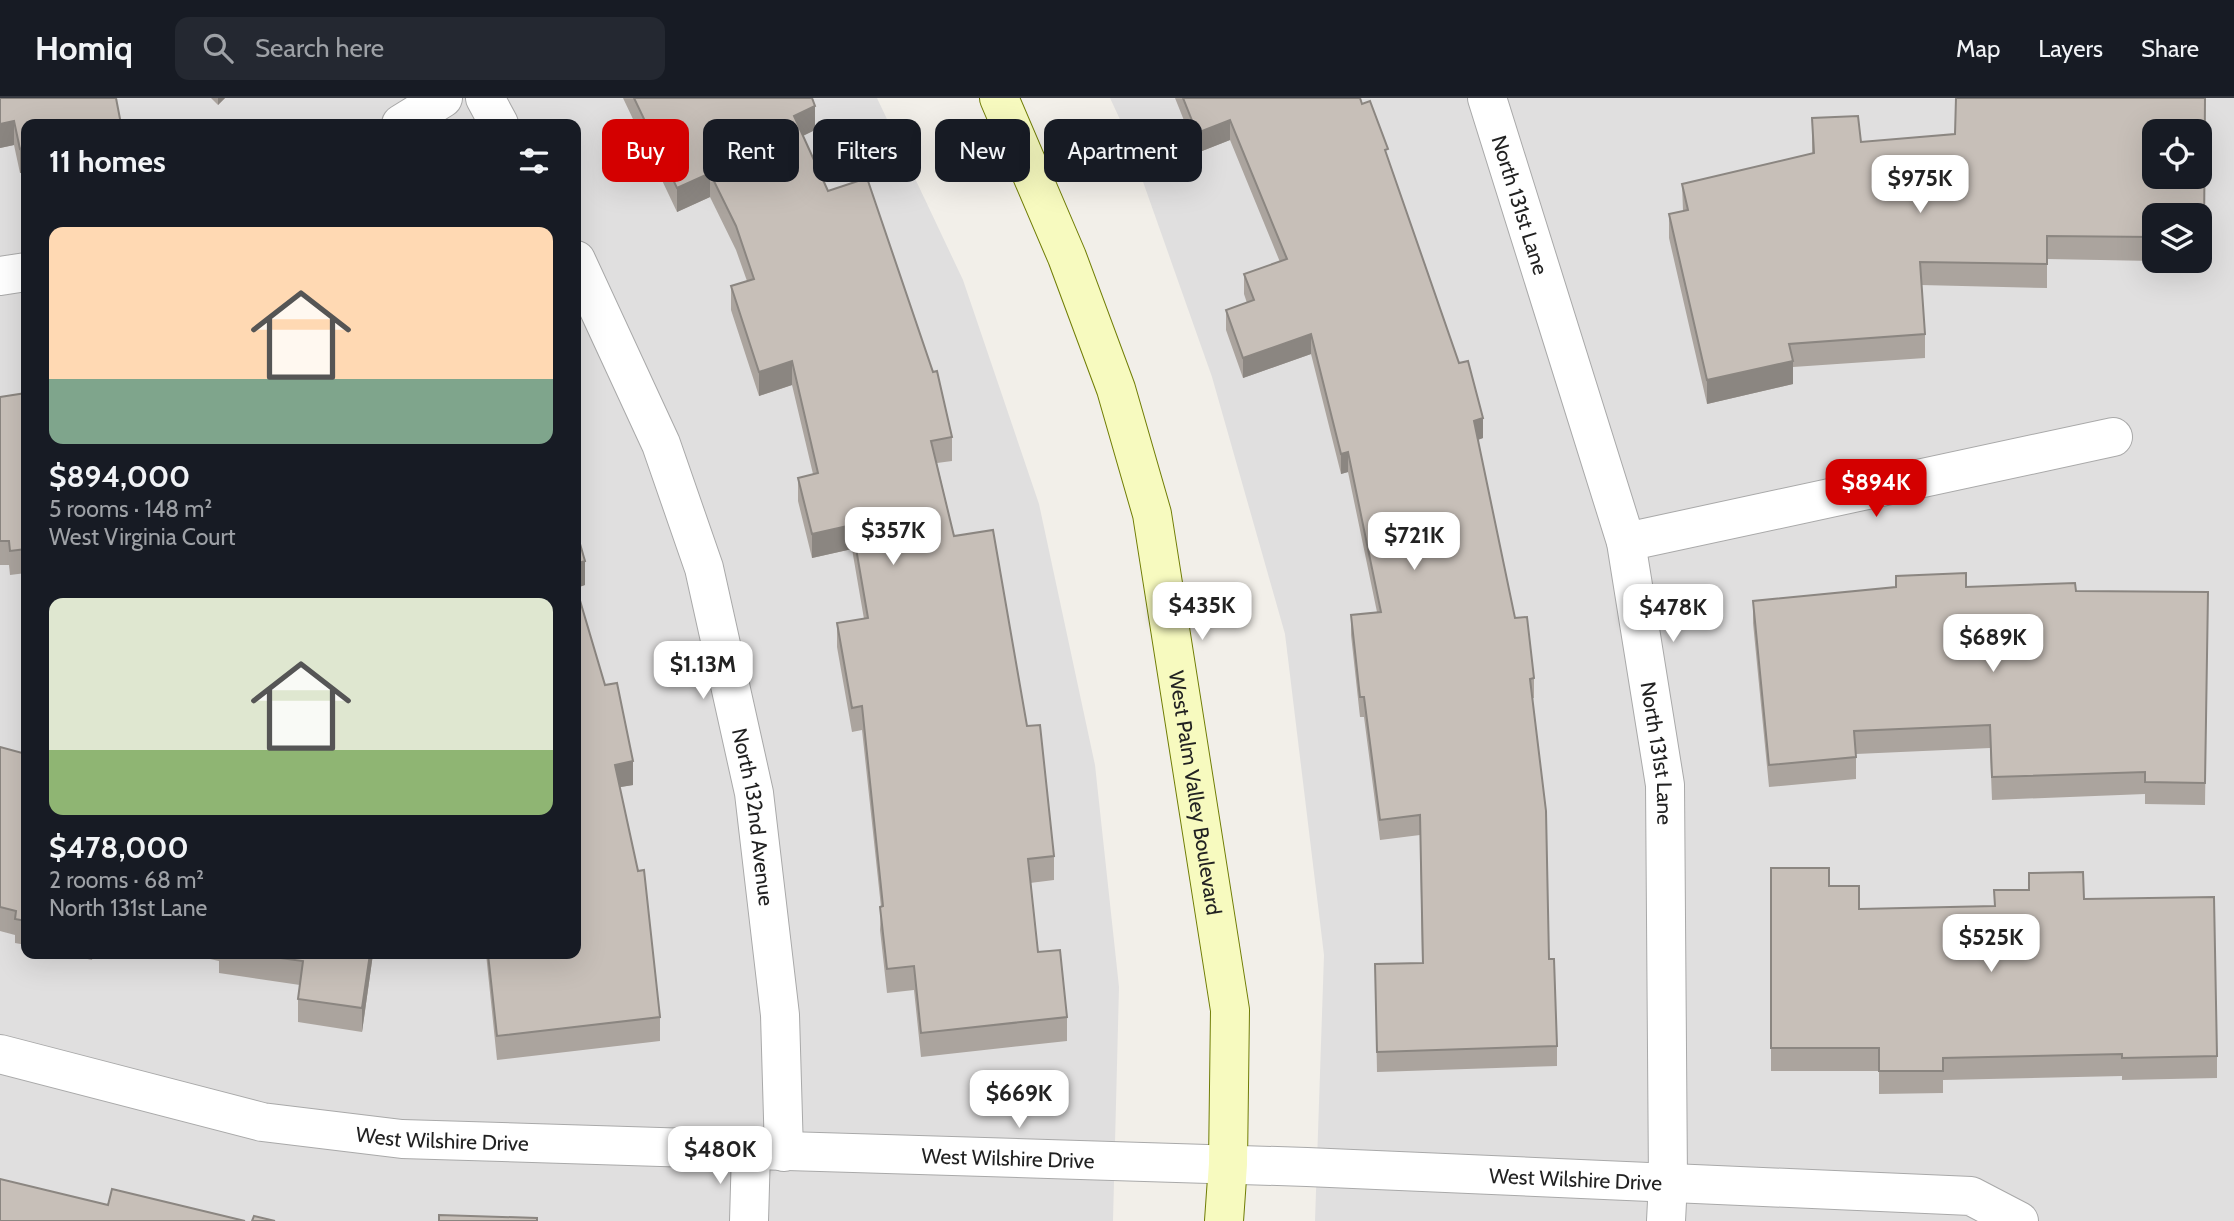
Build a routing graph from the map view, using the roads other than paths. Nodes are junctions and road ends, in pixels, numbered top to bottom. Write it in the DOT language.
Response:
graph roads {
  1 [pos="443,98"];
  2 [pos="485,98"];
  3 [pos="999,98"];
  4 [pos="1487,98"];
  5 [pos="409,119"];
  6 [pos="496,119"];
  7 [pos="581,271"];
  8 [pos="21,273"];
  9 [pos="0,276"];
  10 [pos="2113,437"];
  11 [pos="1626,542"];
  12 [pos="0,1055"];
  13 [pos="767,1152"];
  14 [pos="1228,1164"];
  15 [pos="1668,1182"];
  16 [pos="749,1221"];
  17 [pos="1224,1221"];
  18 [pos="1666,1221"];
  19 [pos="2019,1221"];
  1 -- 5 [label="street"];
  2 -- 6 [label="street"];
  3 -- 14 [label="street, West Palm Valley Boulevard"];
  4 -- 11 [label="street, North 131st Lane"];
  7 -- 13 [label="street, North 132nd Avenue"];
  8 -- 9 [label="street"];
  10 -- 11 [label="street"];
  11 -- 15 [label="street, North 131st Lane"];
  12 -- 13 [label="street, West Wilshire Drive"];
  13 -- 14 [label="street, West Wilshire Drive"];
  13 -- 16 [label="street, North 132nd Avenue"];
  14 -- 15 [label="street, West Wilshire Drive"];
  14 -- 17 [label="street, West Palm Valley Boulevard"];
  15 -- 18 [label="street, North 131st Lane"];
  15 -- 19 [label="street, West Wilshire Drive"];
}
